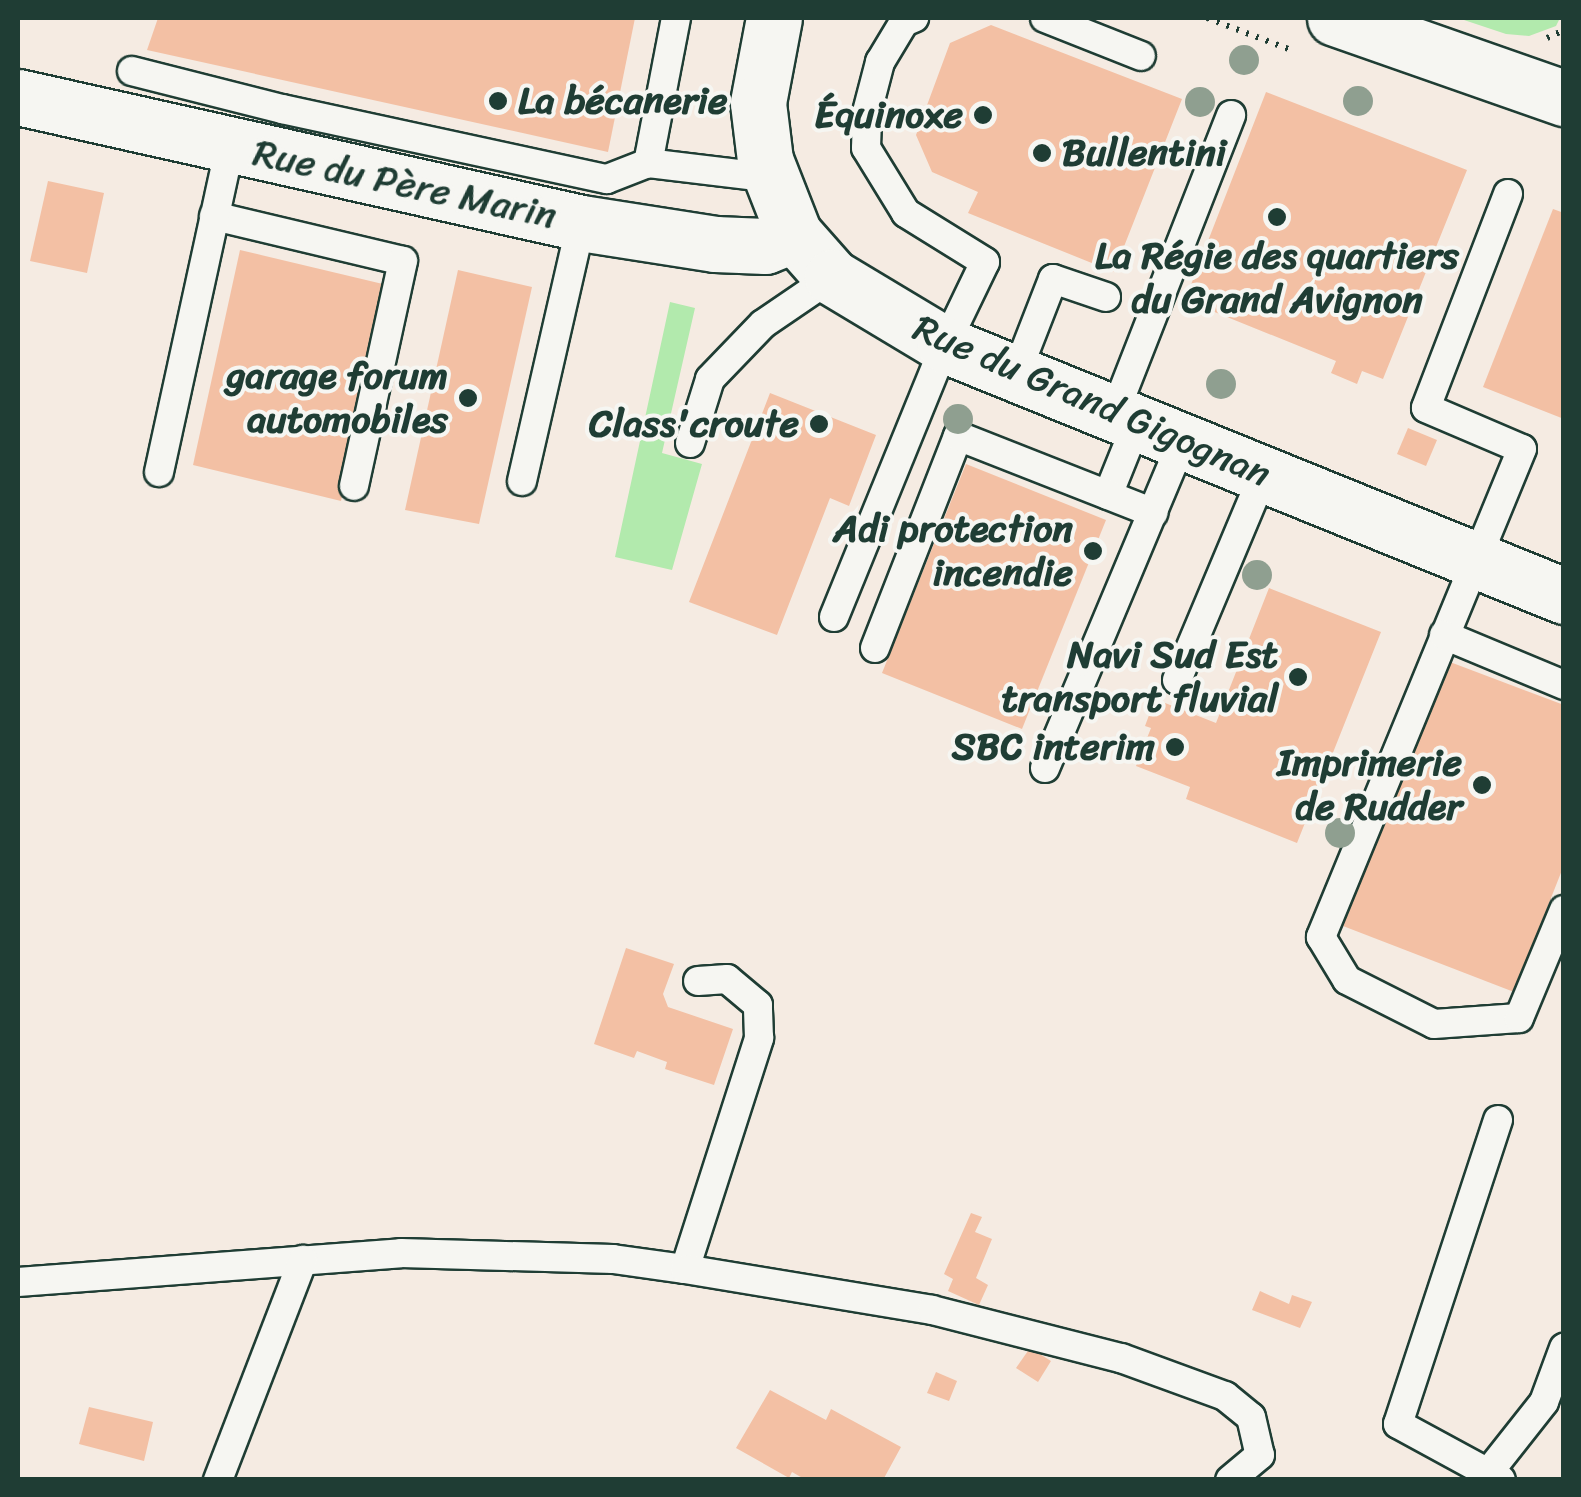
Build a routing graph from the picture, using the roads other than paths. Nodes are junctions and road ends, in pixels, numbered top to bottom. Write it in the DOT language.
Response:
graph roads {
  1 [pos="676,18"];
  2 [pos="774,18"];
  3 [pos="914,18"];
  4 [pos="1044,18"];
  5 [pos="1334,18"];
  6 [pos="1141,56"];
  7 [pos="132,71"];
  8 [pos="18,97"];
  9 [pos="1564,98"];
  10 [pos="1232,116"];
  11 [pos="230,146"];
  12 [pos="648,163"];
  13 [pos="772,178"];
  14 [pos="1508,194"];
  15 [pos="214,216"];
  16 [pos="581,223"];
  17 [pos="794,234"];
  18 [pos="832,277"];
  19 [pos="1106,297"];
  20 [pos="945,345"];
  21 [pos="1016,374"];
  22 [pos="1144,426"];
  23 [pos="690,443"];
  24 [pos="159,472"];
  25 [pos="1263,475"];
  26 [pos="522,482"];
  27 [pos="354,486"];
  28 [pos="1108,495"];
  29 [pos="1153,513"];
  30 [pos="1474,560"];
  31 [pos="1564,596"];
  32 [pos="834,616"];
  33 [pos="1444,635"];
  34 [pos="875,648"];
  35 [pos="1177,680"];
  36 [pos="1564,685"];
  37 [pos="1045,768"];
  38 [pos="1564,910"];
  39 [pos="698,981"];
  40 [pos="1498,1120"];
  41 [pos="304,1260"];
  42 [pos="686,1269"];
  43 [pos="18,1282"];
  44 [pos="1564,1348"];
  45 [pos="1494,1476"];
  46 [pos="218,1480"];
  47 [pos="1230,1480"];
  1 -- 12 [label="lane"];
  2 -- 13 [label="street, Rue du Grand Gigognan"];
  3 -- 20 [label="lane"];
  4 -- 6 [label="lane"];
  5 -- 9 [label="street"];
  7 -- 12 [label="lane"];
  8 -- 11 [label="street, Rue du Père Marin"];
  10 -- 22 [label="lane"];
  11 -- 15 [label="lane"];
  11 -- 16 [label="street, Rue du Père Marin"];
  12 -- 13 [label="lane"];
  13 -- 17 [label="street, Rue du Grand Gigognan"];
  14 -- 30 [label="lane"];
  15 -- 24 [label="lane"];
  15 -- 27 [label="lane"];
  16 -- 17 [label="street, Rue du Père Marin"];
  16 -- 26 [label="lane"];
  17 -- 18 [label="street, Rue du Grand Gigognan"];
  18 -- 20 [label="street, Rue du Grand Gigognan"];
  18 -- 23 [label="lane"];
  19 -- 21 [label="lane"];
  20 -- 21 [label="street, Rue du Grand Gigognan"];
  20 -- 32 [label="lane"];
  21 -- 22 [label="street, Rue du Grand Gigognan"];
  22 -- 25 [label="street, Rue du Grand Gigognan"];
  22 -- 28 [label="lane"];
  22 -- 29 [label="lane"];
  25 -- 30 [label="street, Rue du Grand Gigognan"];
  25 -- 35 [label="lane"];
  28 -- 29 [label="lane"];
  28 -- 34 [label="lane"];
  29 -- 37 [label="lane"];
  30 -- 31 [label="street, Rue du Grand Gigognan"];
  30 -- 33 [label="lane"];
  33 -- 36 [label="lane"];
  33 -- 38 [label="lane"];
  39 -- 42 [label="lane"];
  40 -- 45 [label="lane"];
  41 -- 42 [label="lane"];
  41 -- 43 [label="lane"];
  41 -- 46 [label="lane"];
  42 -- 47 [label="lane"];
  44 -- 45 [label="lane"];
}
